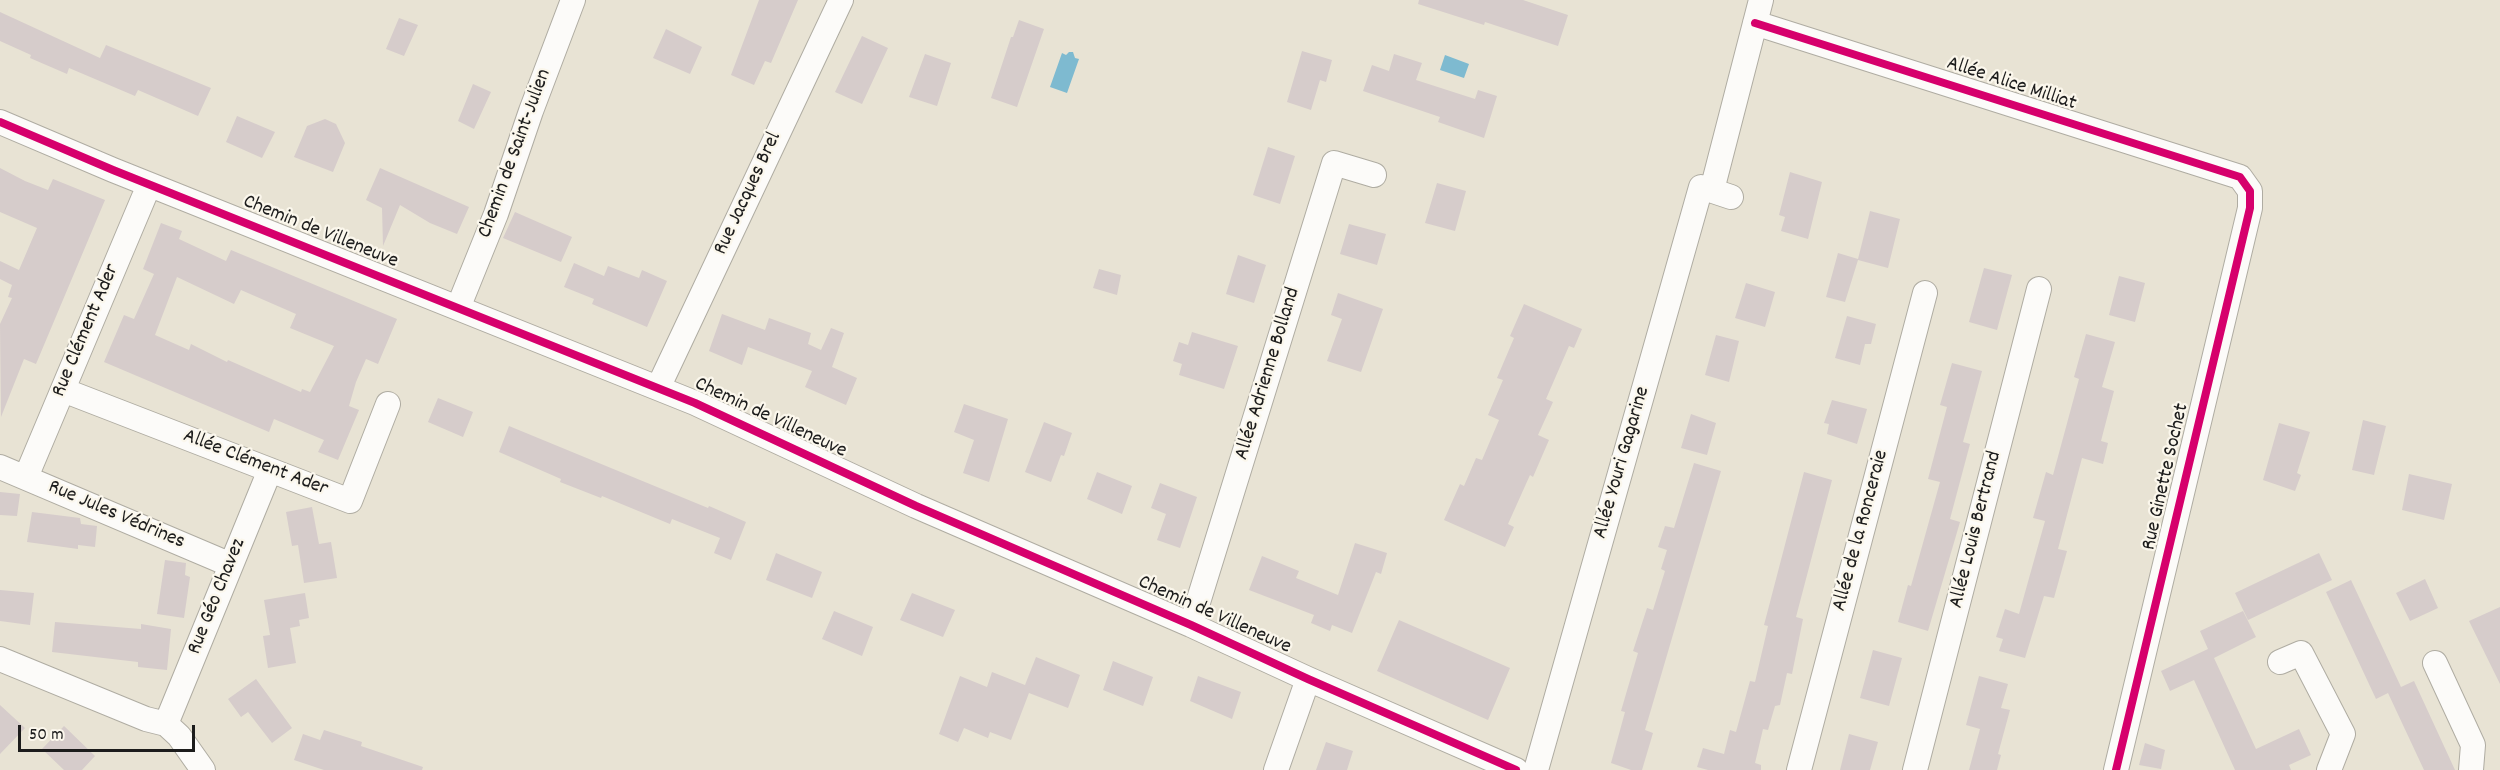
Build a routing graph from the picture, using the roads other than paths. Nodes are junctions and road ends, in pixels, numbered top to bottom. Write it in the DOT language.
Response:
graph roads {
  1 [pos="573,0"];
  2 [pos="841,0"];
  3 [pos="1761,0"];
  4 [pos="1755,23"];
  5 [pos="0,122"];
  6 [pos="1374,175"];
  7 [pos="149,185"];
  8 [pos="2250,191"];
  9 [pos="2039,289"];
  10 [pos="1925,293"];
  11 [pos="458,308"];
  12 [pos="658,388"];
  13 [pos="63,390"];
  14 [pos="388,404"];
  15 [pos="0,466"];
  16 [pos="270,470"];
  17 [pos="26,477"];
  18 [pos="231,565"];
  19 [pos="1191,625"];
  20 [pos="0,659"];
  21 [pos="2280,662"];
  22 [pos="2435,663"];
  23 [pos="1308,679"];
  24 [pos="166,724"];
  25 [pos="203,770"];
  26 [pos="1276,770"];
  27 [pos="1516,770"];
  28 [pos="1536,770"];
  29 [pos="1799,770"];
  30 [pos="1915,770"];
  31 [pos="2116,770"];
  32 [pos="2329,770"];
  33 [pos="2471,770"];
  1 -- 11 [label="street, Chemin de Saint-Julien"];
  2 -- 12 [label="street, Rue Jacques Brel"];
  3 -- 4 [label="street"];
  4 -- 8 [label="street, Allée Alice Milliat"];
  4 -- 28 [label="street, Allée Youri Gagarine"];
  5 -- 7 [label="street, Chemin de Villeneuve"];
  6 -- 19 [label="street, Allée Adrienne Bolland"];
  7 -- 11 [label="street, Chemin de Villeneuve"];
  7 -- 13 [label="street, Rue Clément Ader"];
  8 -- 31 [label="street, Rue Ginette Sochet"];
  9 -- 30 [label="street, Allée Louis Bertrand"];
  10 -- 29 [label="street, Allée de la Ronceraie"];
  11 -- 12 [label="street, Chemin de Villeneuve"];
  12 -- 19 [label="street, Chemin de Villeneuve"];
  13 -- 16 [label="street, Allée Clément Ader"];
  13 -- 17 [label="street, Rue Clément Ader"];
  14 -- 16 [label="street, Allée Clément Ader"];
  15 -- 17 [label="street, Rue Jules Védrines"];
  16 -- 18 [label="street, Rue Géo Chavez"];
  17 -- 18 [label="street, Rue Jules Védrines"];
  18 -- 24 [label="street, Rue Géo Chavez"];
  19 -- 23 [label="street, Chemin de Villeneuve"];
  20 -- 24 [label="street"];
  21 -- 32 [label="street"];
  22 -- 33 [label="street"];
  23 -- 26 [label="street"];
  23 -- 27 [label="street, Chemin de Villeneuve"];
  24 -- 25 [label="street"];
}
